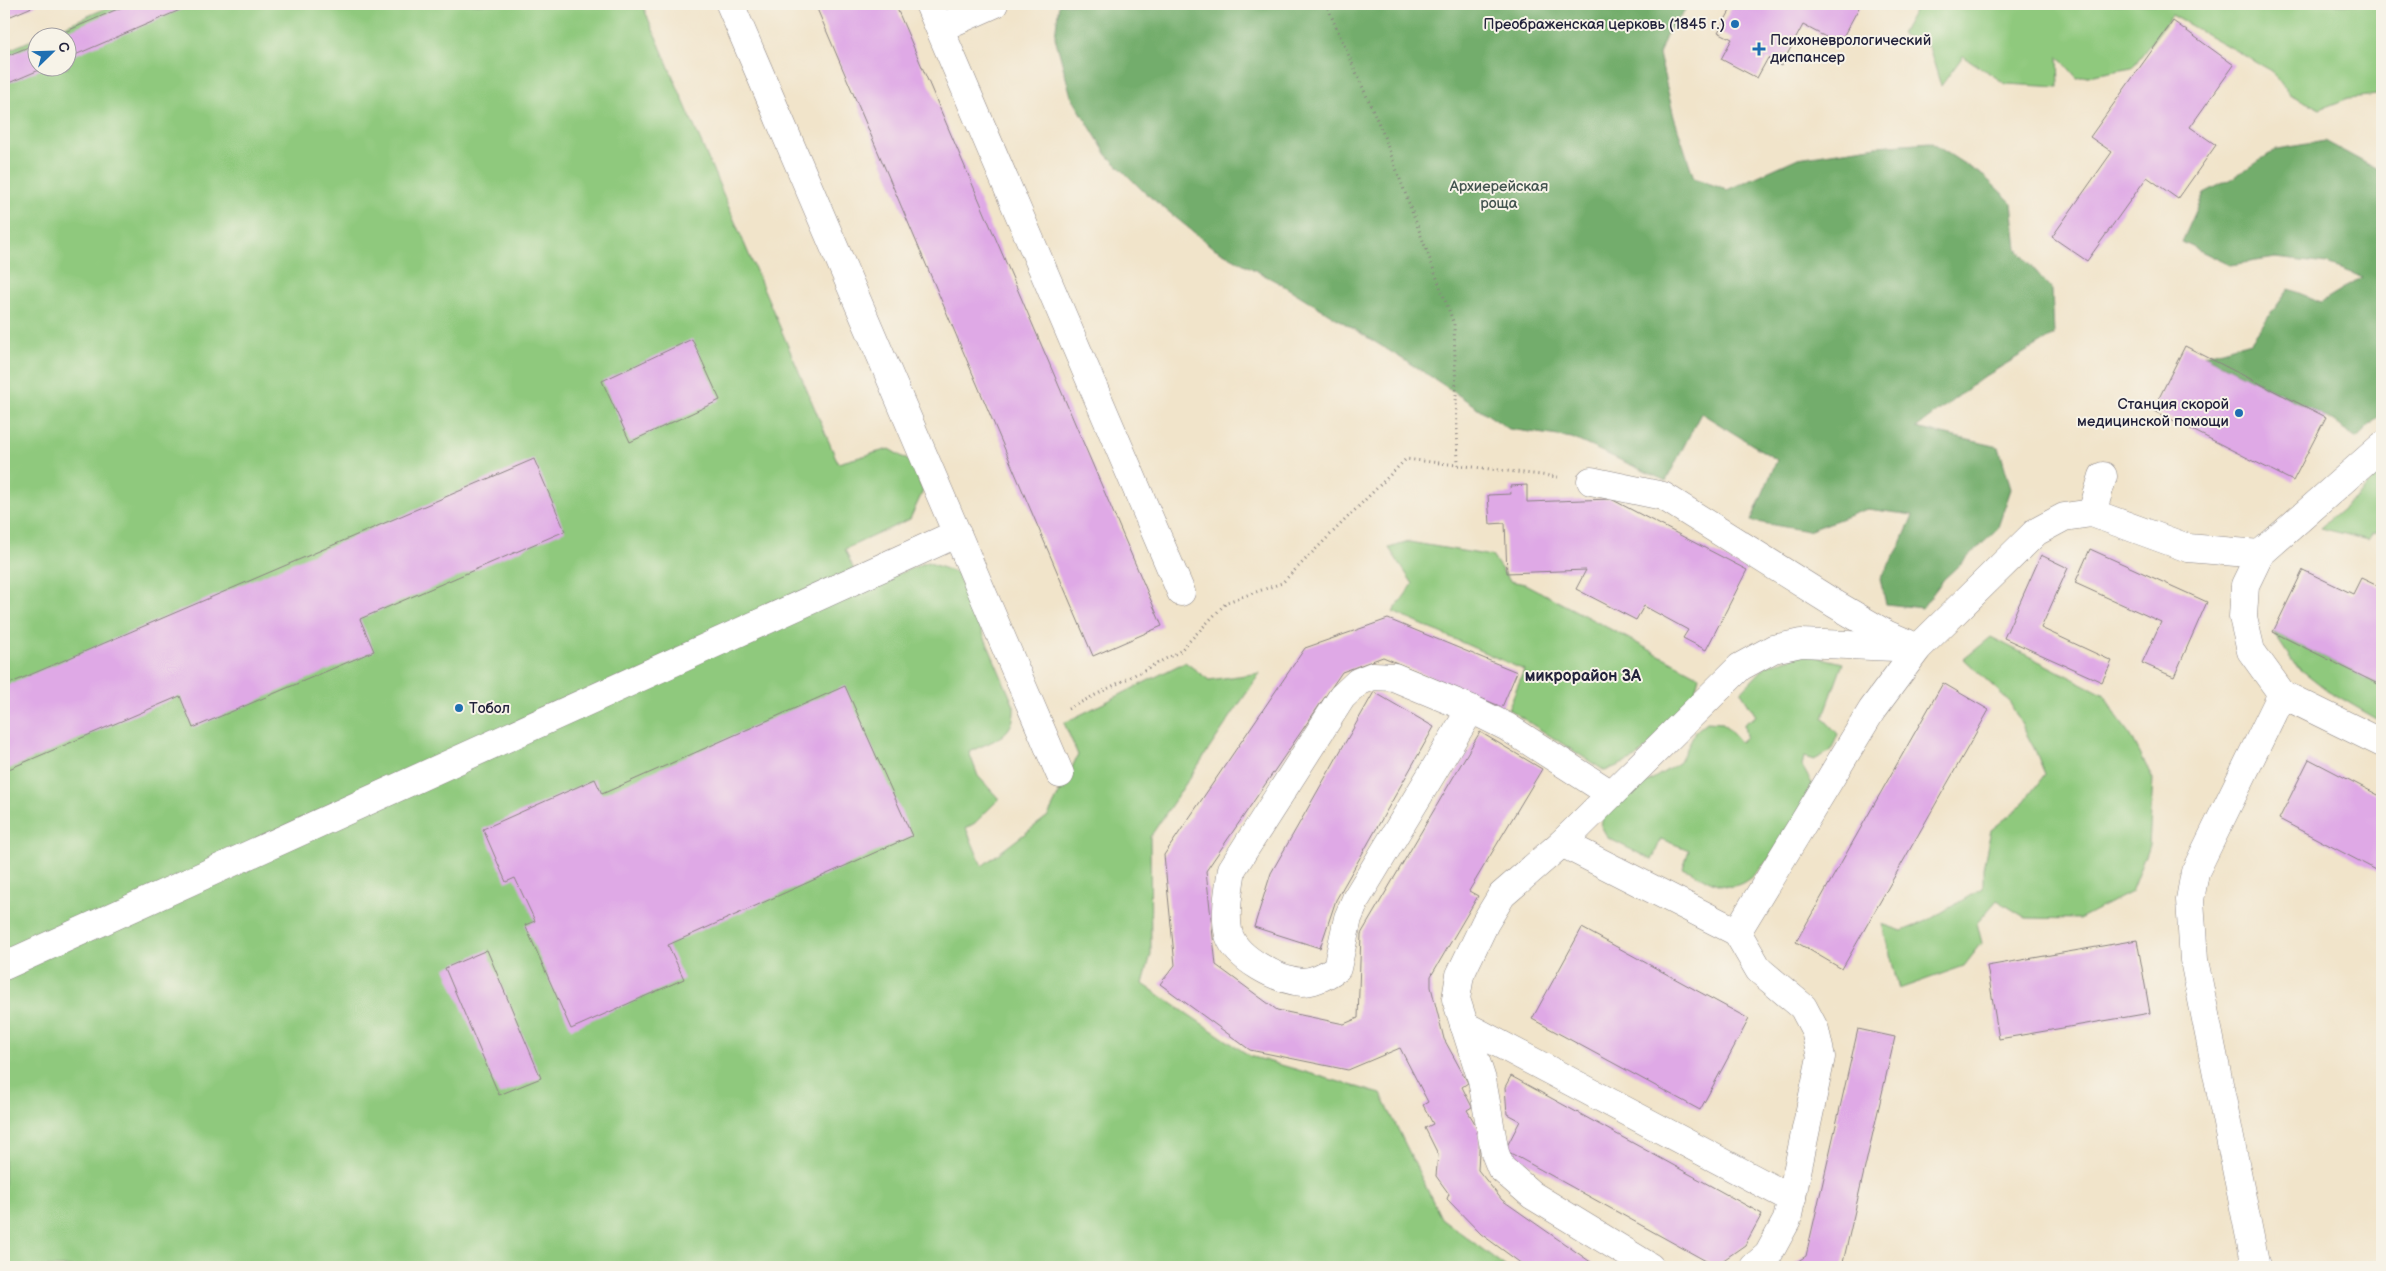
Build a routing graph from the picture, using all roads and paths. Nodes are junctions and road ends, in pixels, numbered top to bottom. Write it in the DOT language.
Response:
graph roads {
  1 [pos="730,4"];
  2 [pos="994,4"];
  3 [pos="1326,4"];
  4 [pos="934,16"];
  5 [pos="2382,446"];
  6 [pos="1458,465"];
  7 [pos="2103,476"];
  8 [pos="1591,481"];
  9 [pos="2092,513"];
  10 [pos="956,534"];
  11 [pos="2260,554"];
  12 [pos="1181,592"];
  13 [pos="1918,648"];
  14 [pos="2282,694"];
  15 [pos="1067,709"];
  16 [pos="1471,709"];
  17 [pos="2382,743"];
  18 [pos="1060,774"];
  19 [pos="1611,794"];
  20 [pos="1562,843"];
  21 [pos="1737,932"];
  22 [pos="4,966"];
  23 [pos="1464,1025"];
  24 [pos="1792,1200"];
  25 [pos="1650,1267"];
  26 [pos="1754,1267"];
  27 [pos="2256,1267"];
  1 -- 10 [label="street"];
  2 -- 4 [label="street"];
  3 -- 6 [label="path"];
  4 -- 12 [label="street"];
  5 -- 11 [label="street"];
  6 -- 8 [label="path"];
  6 -- 15 [label="path"];
  7 -- 9 [label="street"];
  8 -- 13 [label="street"];
  9 -- 11 [label="street"];
  9 -- 13 [label="street"];
  10 -- 18 [label="street"];
  10 -- 22 [label="street"];
  11 -- 14 [label="street"];
  13 -- 19 [label="street"];
  13 -- 21 [label="street"];
  14 -- 17 [label="street"];
  14 -- 27 [label="street"];
  16 -- 16 [label="street"];
  16 -- 19 [label="street"];
  19 -- 20 [label="street"];
  20 -- 21 [label="street"];
  20 -- 23 [label="street"];
  21 -- 24 [label="street"];
  23 -- 24 [label="street"];
  23 -- 25 [label="street"];
  24 -- 26 [label="street"];
}
